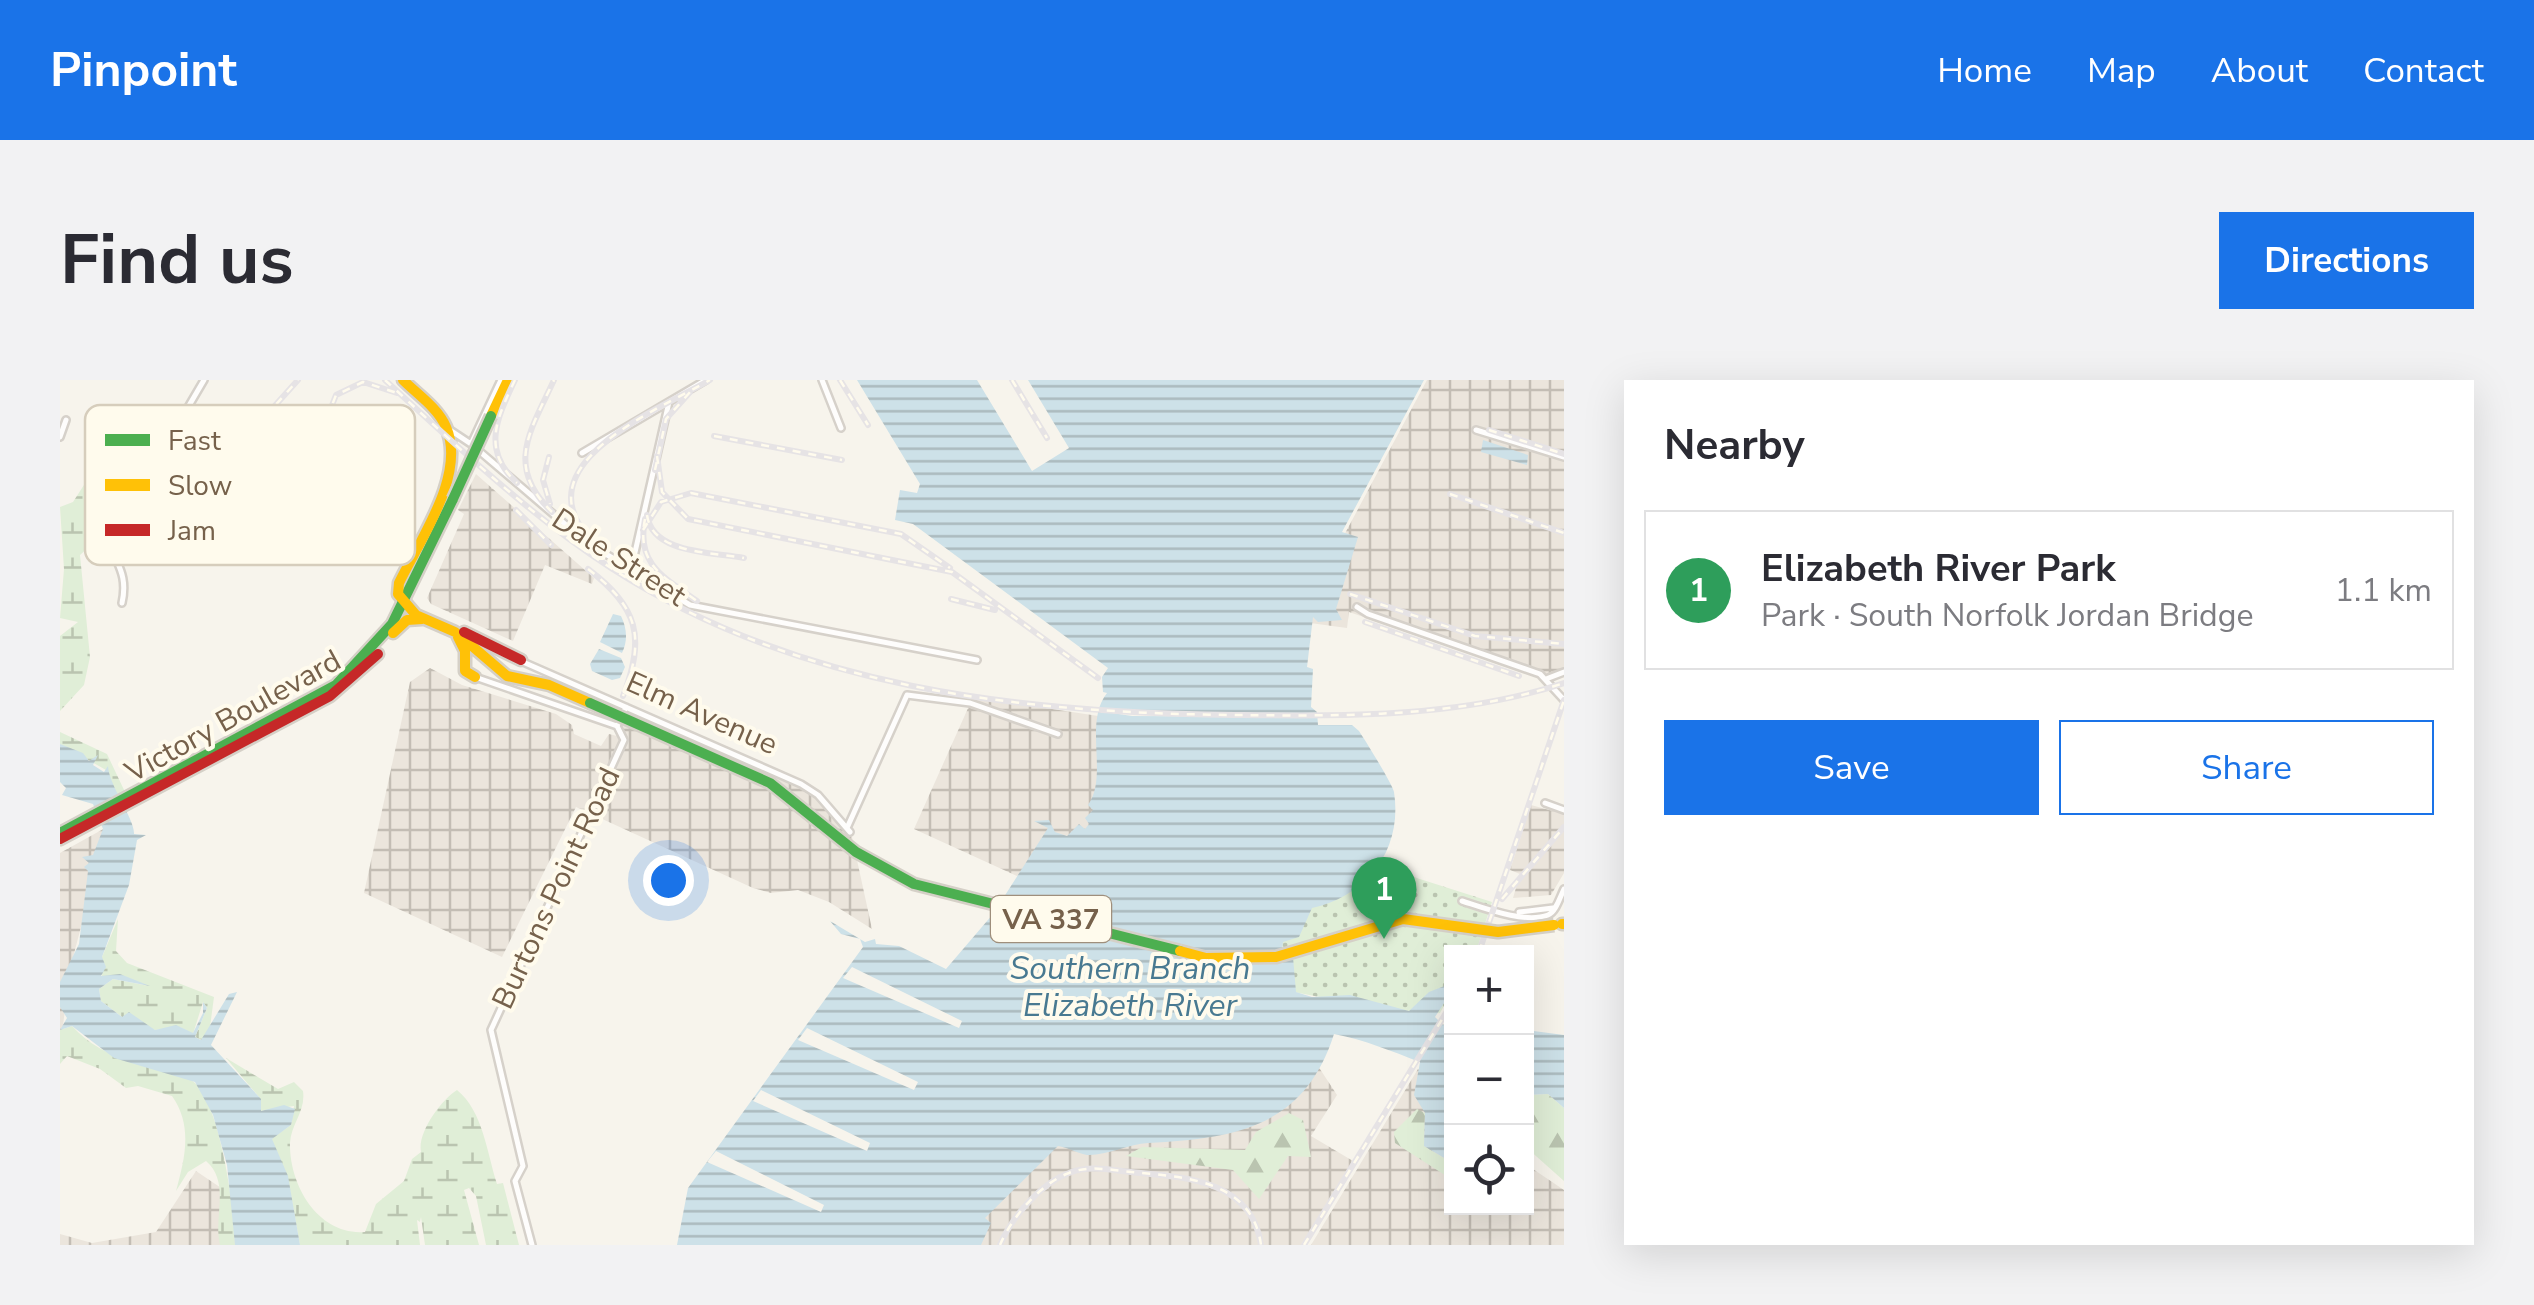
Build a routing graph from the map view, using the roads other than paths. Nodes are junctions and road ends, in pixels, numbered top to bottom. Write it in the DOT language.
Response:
graph roads {
  1 [pos="204,380"];
  2 [pos="403,380"];
  3 [pos="504,380"];
  4 [pos="706,380"];
  5 [pos="822,380"];
  6 [pos="669,402"];
  7 [pos="189,405"];
  8 [pos="66,420"];
  9 [pos="447,428"];
  10 [pos="842,428"];
  11 [pos="1476,430"];
  12 [pos="60,437"];
  13 [pos="471,444"];
  14 [pos="582,452"];
  15 [pos="1564,457"];
  16 [pos="121,565"];
  17 [pos="631,570"];
  18 [pos="406,591"];
  19 [pos="122,603"];
  20 [pos="1357,606"];
  21 [pos="403,607"];
  22 [pos="450,630"];
  23 [pos="394,633"];
  24 [pos="474,647"];
  25 [pos="465,658"];
  26 [pos="521,660"];
  27 [pos="976,660"];
  28 [pos="490,664"];
  29 [pos="1564,672"];
  30 [pos="357,673"];
  31 [pos="505,675"];
  32 [pos="476,677"];
  33 [pos="1546,679"];
  34 [pos="1564,700"];
  35 [pos="626,707"];
  36 [pos="616,726"];
  37 [pos="1058,734"];
  38 [pos="1544,803"];
  39 [pos="1564,810"];
  40 [pos="60,836"];
  41 [pos="1564,888"];
  42 [pos="1462,901"];
  43 [pos="1562,924"];
  44 [pos="532,1245"];
  1 -- 7 [label="street"];
  2 -- 9 [label="main road"];
  3 -- 13 [label="street"];
  3 -- 18 [label="main road, bridge"];
  4 -- 6 [label="street"];
  5 -- 10 [label="street"];
  6 -- 14 [label="street"];
  6 -- 17 [label="street"];
  8 -- 12 [label="street"];
  9 -- 13 [label="street, Dale Street"];
  9 -- 18 [label="main road"];
  11 -- 15 [label="street"];
  13 -- 17 [label="street, Dale Street"];
  16 -- 19 [label="street"];
  17 -- 27 [label="street, Dale Street"];
  18 -- 21 [label="main road"];
  20 -- 33 [label="street"];
  21 -- 22 [label="main road, VA 337"];
  21 -- 23 [label="main road, Victory Boulevard"];
  21 -- 30 [label="main road, Victory Boulevard"];
  22 -- 23 [label="main road"];
  22 -- 24 [label="main road, VA 337"];
  22 -- 25 [label="main road"];
  22 -- 26 [label="main road"];
  23 -- 30 [label="main road, Victory Boulevard"];
  24 -- 25 [label="main road"];
  24 -- 28 [label="main road, VA 337"];
  25 -- 32 [label="main road"];
  26 -- 31 [label="main road"];
  26 -- 35 [label="street, Elm Avenue"];
  28 -- 31 [label="main road, VA 337"];
  28 -- 32 [label="main road"];
  29 -- 33 [label="street"];
  30 -- 40 [label="main road, Victory Boulevard"];
  31 -- 43 [label="main road, VA 337, bridge"];
  32 -- 36 [label="street"];
  33 -- 34 [label="street"];
  35 -- 36 [label="street, Burtons Point Road"];
  35 -- 37 [label="street, Elm Avenue"];
  36 -- 44 [label="street, Burtons Point Road"];
  38 -- 39 [label="street"];
  41 -- 42 [label="street"];
}
